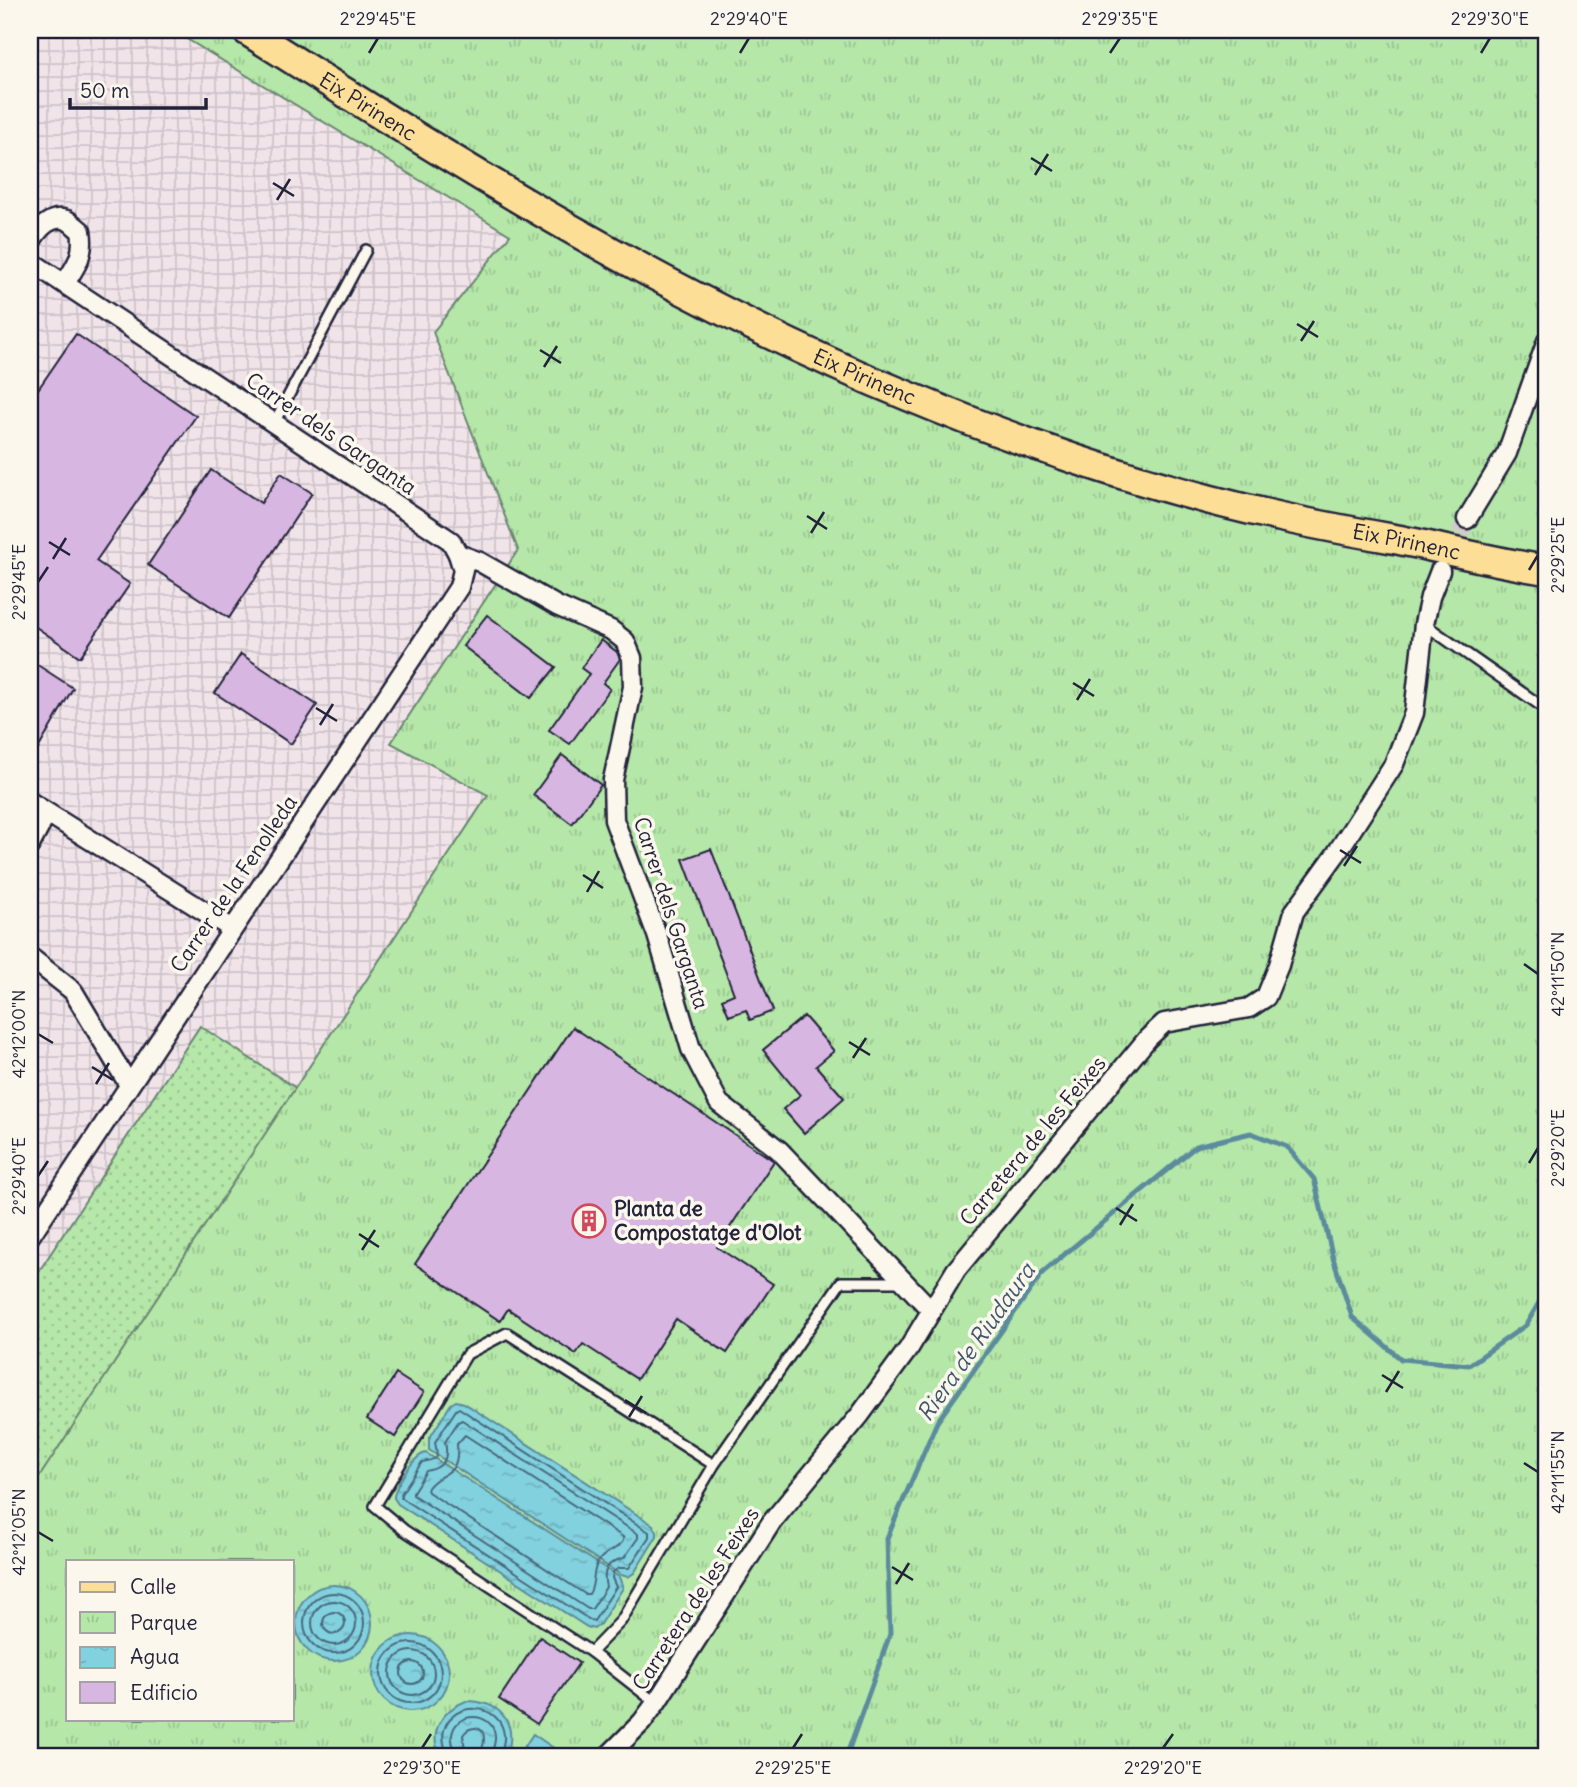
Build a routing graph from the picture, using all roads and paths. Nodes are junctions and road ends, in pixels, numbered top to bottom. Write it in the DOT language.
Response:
graph roads {
  1 [pos="246,30"];
  2 [pos="270,30"];
  3 [pos="340,90"];
  4 [pos="30,243"];
  5 [pos="366,250"];
  6 [pos="31,265"];
  7 [pos="65,283"];
  8 [pos="1547,341"];
  9 [pos="274,423"];
  10 [pos="1467,519"];
  11 [pos="458,554"];
  12 [pos="1547,570"];
  13 [pos="1440,571"];
  14 [pos="1424,624"];
  15 [pos="1547,710"];
  16 [pos="30,802"];
  17 [pos="47,813"];
  18 [pos="30,845"];
  19 [pos="231,928"];
  20 [pos="30,957"];
  21 [pos="129,1085"];
  22 [pos="30,1236"];
  23 [pos="903,1282"];
  24 [pos="931,1310"];
  25 [pos="713,1465"];
  26 [pos="591,1652"];
  27 [pos="656,1703"];
  28 [pos="607,1757"];
  1 -- 3 [label="main road, Eix Pirinenc"];
  2 -- 3 [label="main road"];
  3 -- 12 [label="main road, Eix Pirinenc"];
  4 -- 7 [label="street"];
  5 -- 9 [label="lane"];
  6 -- 7 [label="street, Carrer dels Garganta"];
  7 -- 9 [label="street, Carrer dels Garganta"];
  8 -- 10 [label="street"];
  9 -- 11 [label="street, Carrer dels Garganta"];
  11 -- 19 [label="street, Carrer de la Fenolleda"];
  11 -- 23 [label="street, Carrer dels Garganta"];
  13 -- 14 [label="street, Carretera de les Feixes"];
  14 -- 15 [label="lane"];
  14 -- 24 [label="street, Carretera de les Feixes"];
  16 -- 17 [label="street"];
  17 -- 18 [label="street"];
  17 -- 19 [label="street"];
  19 -- 21 [label="street, Carrer de la Fenolleda"];
  20 -- 21 [label="street"];
  21 -- 22 [label="street, Carrer de la Fenolleda"];
  23 -- 24 [label="street, Carrer dels Garganta"];
  23 -- 25 [label="lane"];
  24 -- 27 [label="street, Carretera de les Feixes"];
  25 -- 26 [label="lane"];
  25 -- 26 [label="lane"];
  26 -- 27 [label="lane"];
  27 -- 28 [label="street, Carretera de les Feixes"];
}
